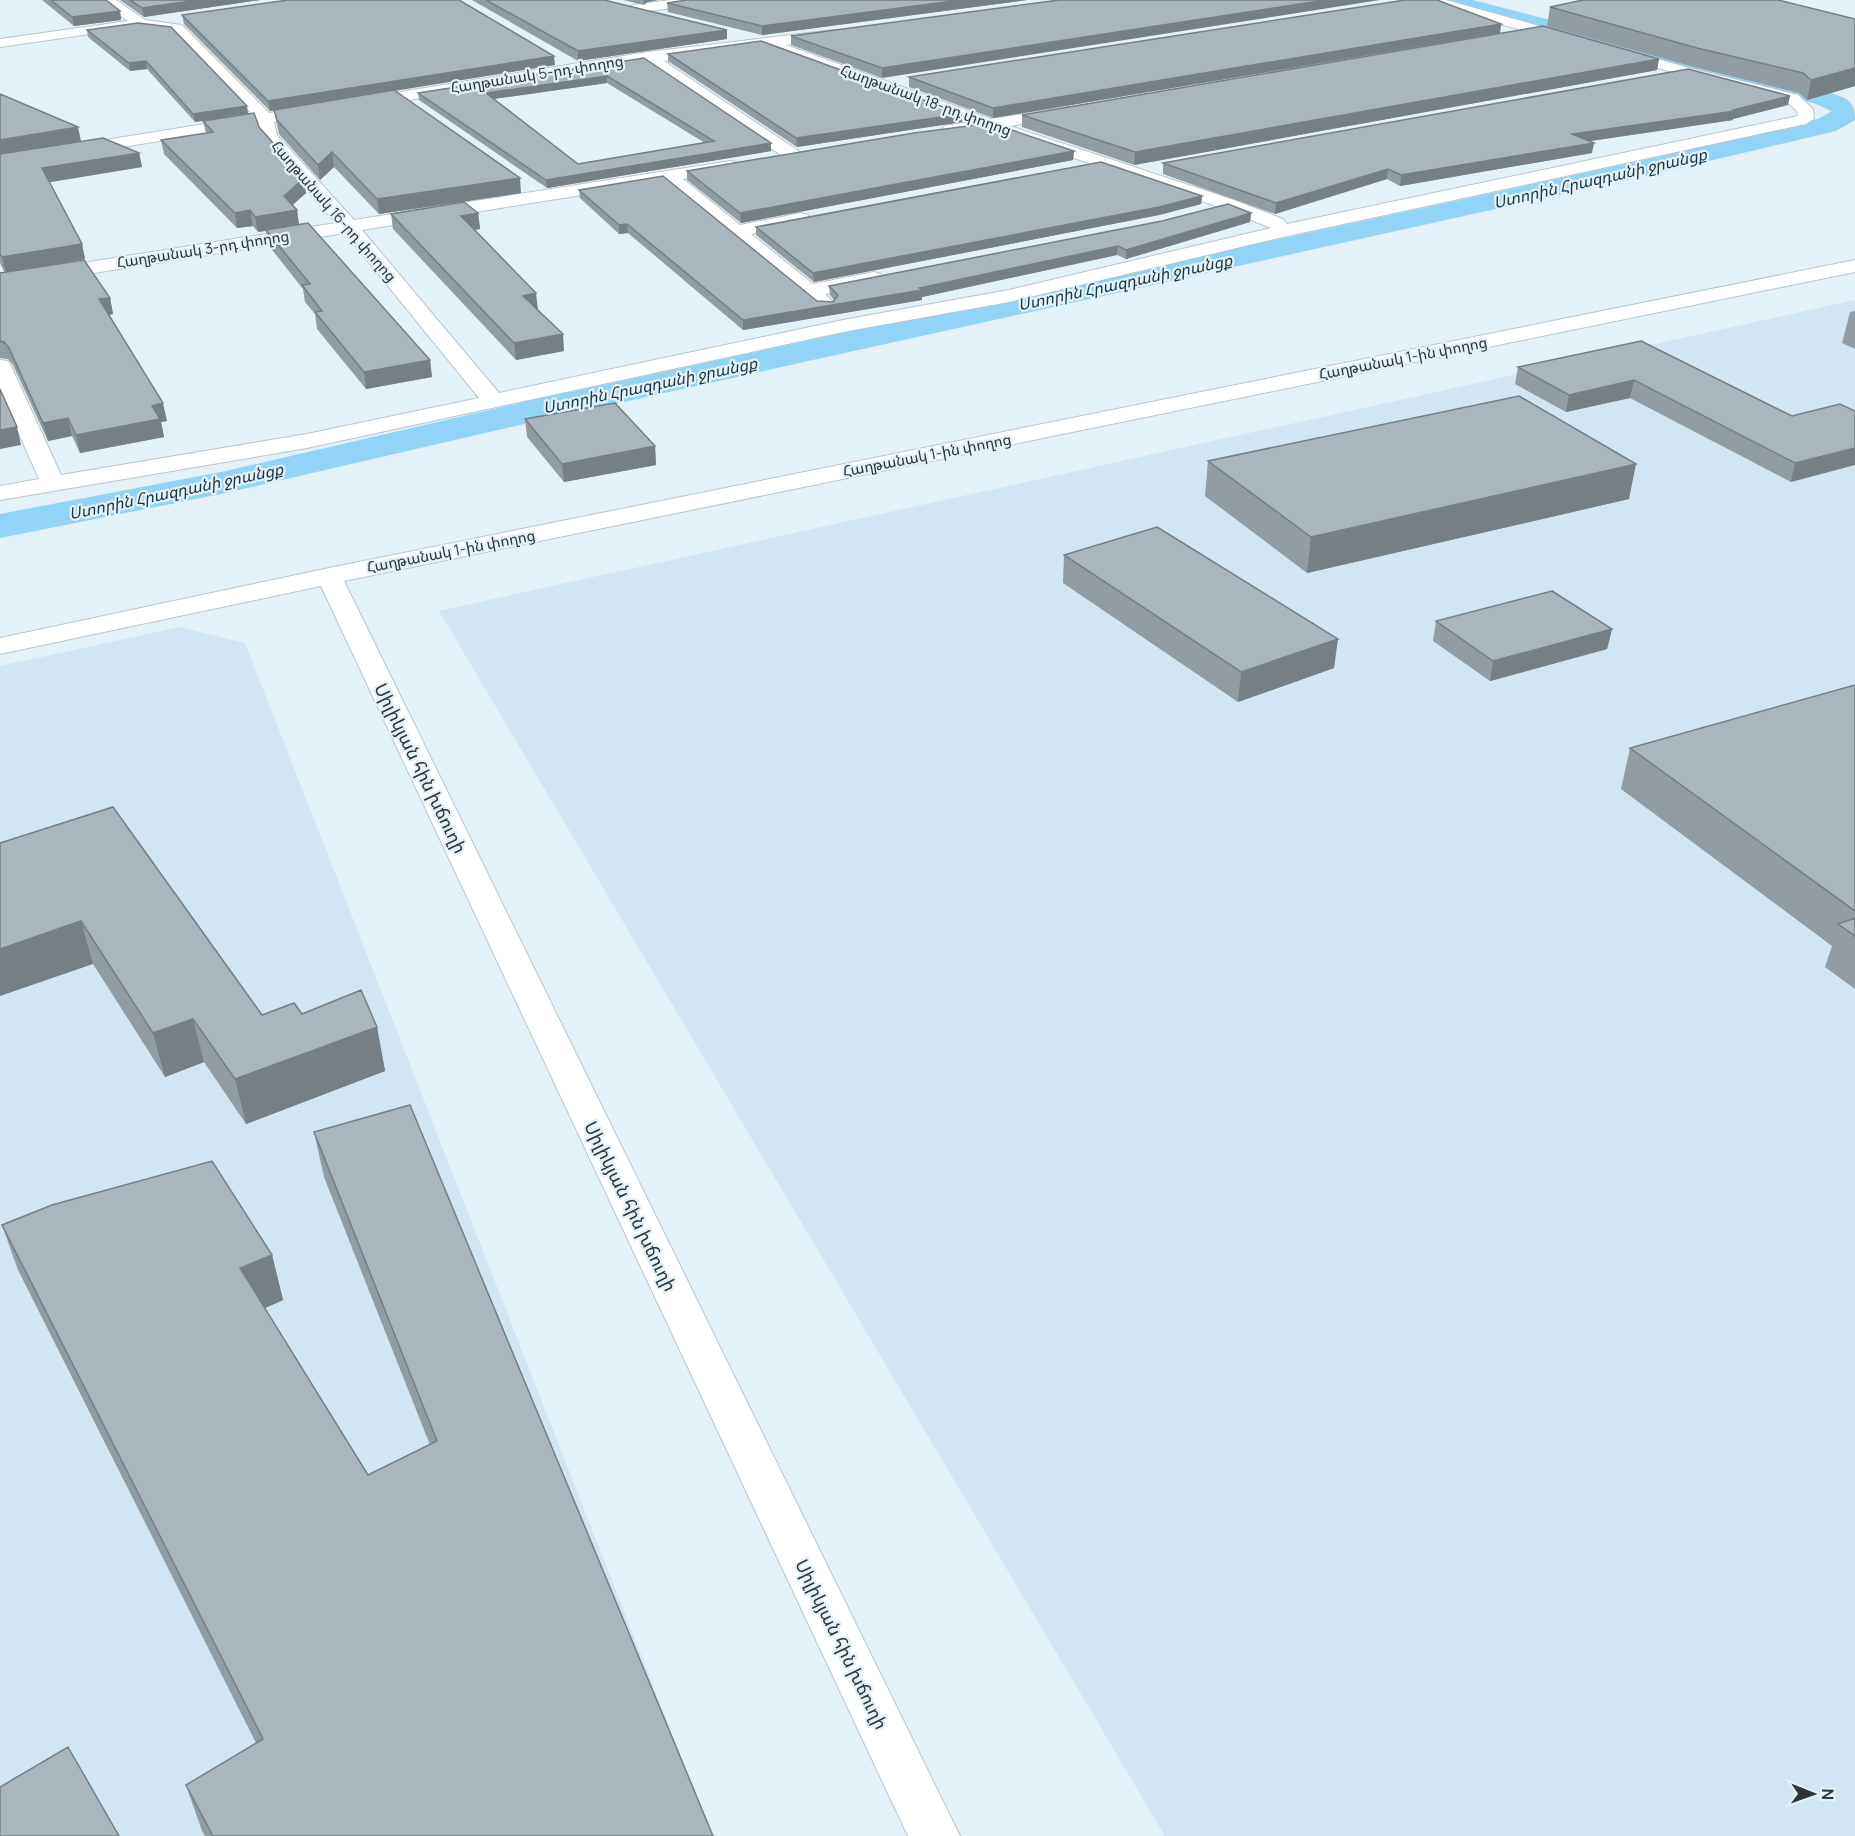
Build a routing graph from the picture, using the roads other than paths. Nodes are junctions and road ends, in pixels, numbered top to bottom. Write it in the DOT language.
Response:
graph roads {
  1 [pos="107,0"];
  2 [pos="704,0"];
  3 [pos="1430,0"];
  4 [pos="614,4"];
  5 [pos="633,9"];
  6 [pos="185,17"];
  7 [pos="678,20"];
  8 [pos="141,24"];
  9 [pos="722,32"];
  10 [pos="850,32"];
  11 [pos="1544,32"];
  12 [pos="1509,38"];
  13 [pos="0,43"];
  14 [pos="767,43"];
  15 [pos="555,57"];
  16 [pos="648,57"];
  17 [pos="575,68"];
  18 [pos="1688,72"];
  19 [pos="916,78"];
  20 [pos="1652,78"];
  21 [pos="881,84"];
  22 [pos="399,96"];
  23 [pos="418,109"];
  24 [pos="1086,109"];
  25 [pos="265,118"];
  26 [pos="992,125"];
  27 [pos="936,132"];
  28 [pos="816,153"];
  29 [pos="794,156"];
  30 [pos="771,160"];
  31 [pos="0,162"];
  32 [pos="1103,162"];
  33 [pos="748,163"];
  34 [pos="1171,165"];
  35 [pos="1068,168"];
  36 [pos="1136,171"];
  37 [pos="667,175"];
  38 [pos="523,183"];
  39 [pos="542,196"];
  40 [pos="1228,204"];
  41 [pos="1195,213"];
  42 [pos="821,215"];
  43 [pos="348,225"];
  44 [pos="738,231"];
  45 [pos="1283,231"];
  46 [pos="1855,266"];
  47 [pos="889,276"];
  48 [pos="0,282"];
  49 [pos="810,291"];
  50 [pos="848,325"];
  51 [pos="0,366"];
  52 [pos="494,402"];
  53 [pos="53,484"];
  54 [pos="0,493"];
  55 [pos="329,576"];
  56 [pos="0,646"];
  57 [pos="934,1836"];
  1 -- 8 [label="street, Հաղթանակ 16-րդ փողոց"];
  2 -- 5 [label="street"];
  3 -- 11 [label="street"];
  4 -- 5 [label="street"];
  5 -- 7 [label="street"];
  6 -- 8 [label="street"];
  8 -- 13 [label="street"];
  8 -- 25 [label="street, Հաղթանակ 16-րդ փողոց"];
  9 -- 14 [label="street, Հաղթանակ 18-րդ փողոց"];
  10 -- 14 [label="street, Հաղթանակ 5-րդ փողոց"];
  11 -- 12 [label="street"];
  11 -- 18 [label="street"];
  14 -- 16 [label="street, Հաղթանակ 5-րդ փողոց"];
  14 -- 21 [label="street, Հաղթանակ 18-րդ փողոց"];
  15 -- 17 [label="street"];
  16 -- 17 [label="street, Հաղթանակ 5-րդ փողոց"];
  16 -- 29 [label="street"];
  17 -- 22 [label="street, Հաղթանակ 5-րդ փողոց"];
  18 -- 20 [label="street"];
  18 -- 45 [label="street"];
  19 -- 21 [label="street"];
  21 -- 26 [label="street, Հաղթանակ 18-րդ փողոց"];
  22 -- 23 [label="street"];
  22 -- 25 [label="street, Հաղթանակ 5-րդ փողոց"];
  24 -- 26 [label="street"];
  25 -- 31 [label="street, Հաղթանակ 5-րդ փողոց"];
  25 -- 43 [label="street, Հաղթանակ 16-րդ փողոց"];
  26 -- 27 [label="street"];
  26 -- 32 [label="street, Հաղթանակ 18-րդ փողոց"];
  28 -- 29 [label="street"];
  29 -- 30 [label="street"];
  32 -- 35 [label="street"];
  32 -- 36 [label="street, Հաղթանակ 18-րդ փողոց"];
  33 -- 37 [label="street, Հաղթանակ 3-րդ փողոց"];
  34 -- 36 [label="street"];
  36 -- 40 [label="street, Հաղթանակ 18-րդ փողոց"];
  37 -- 39 [label="street, Հաղթանակ 3-րդ փողոց"];
  37 -- 44 [label="street"];
  38 -- 39 [label="street"];
  39 -- 43 [label="street, Հաղթանակ 3-րդ փողոց"];
  40 -- 41 [label="street"];
  40 -- 45 [label="street, Հաղթանակ 18-րդ փողոց"];
  42 -- 44 [label="street"];
  43 -- 48 [label="street, Հաղթանակ 3-րդ փողոց"];
  43 -- 52 [label="street, Հաղթանակ 16-րդ փողոց"];
  44 -- 49 [label="street"];
  45 -- 50 [label="street"];
  46 -- 55 [label="street, Հաղթանակ 1-ին փողոց"];
  47 -- 49 [label="street"];
  49 -- 50 [label="street"];
  50 -- 52 [label="street"];
  51 -- 53 [label="street"];
  52 -- 53 [label="street"];
  53 -- 54 [label="street"];
  55 -- 56 [label="street, Հաղթանակ 1-ին փողոց"];
  55 -- 57 [label="street, Սիլիկյան հին խճուղի"];
}
